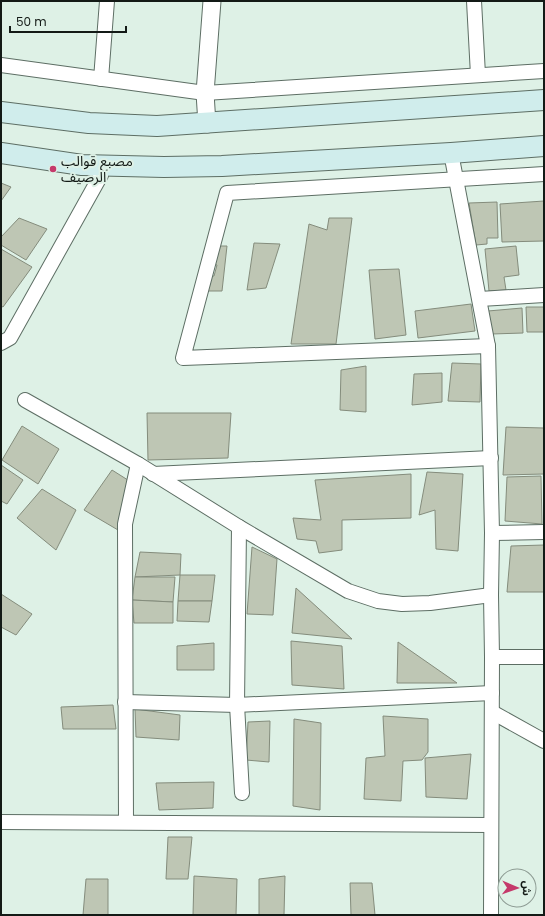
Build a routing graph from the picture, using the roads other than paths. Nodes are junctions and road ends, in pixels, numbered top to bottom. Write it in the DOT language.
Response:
graph roads {
  1 [pos="107,1"];
  2 [pos="212,1"];
  3 [pos="474,1"];
  4 [pos="1,65"];
  5 [pos="544,71"];
  6 [pos="478,75"];
  7 [pos="101,79"];
  8 [pos="205,93"];
  9 [pos="544,100"];
  10 [pos="1,112"];
  11 [pos="207,124"];
  12 [pos="544,146"];
  13 [pos="1,153"];
  14 [pos="451,153"];
  15 [pos="544,174"];
  16 [pos="102,175"];
  17 [pos="456,180"];
  18 [pos="544,295"];
  19 [pos="480,299"];
  20 [pos="1,343"];
  21 [pos="488,346"];
  22 [pos="25,400"];
  23 [pos="491,458"];
  24 [pos="138,464"];
  25 [pos="153,474"];
  26 [pos="239,527"];
  27 [pos="544,532"];
  28 [pos="492,533"];
  29 [pos="490,595"];
  30 [pos="492,657"];
  31 [pos="544,657"];
  32 [pos="492,694"];
  33 [pos="126,702"];
  34 [pos="237,705"];
  35 [pos="492,712"];
  36 [pos="544,741"];
  37 [pos="242,793"];
  38 [pos="1,822"];
  39 [pos="126,822"];
  40 [pos="490,825"];
  41 [pos="490,915"];
  1 -- 7 [label="street"];
  2 -- 8 [label="street"];
  3 -- 6 [label="street"];
  4 -- 7 [label="street"];
  5 -- 6 [label="street"];
  6 -- 8 [label="street"];
  7 -- 8 [label="street"];
  8 -- 11 [label="street"];
  9 -- 11 [label="main road"];
  10 -- 11 [label="main road"];
  12 -- 14 [label="main road"];
  13 -- 14 [label="main road"];
  14 -- 17 [label="street"];
  15 -- 17 [label="street"];
  16 -- 20 [label="street"];
  17 -- 19 [label="street"];
  17 -- 21 [label="street"];
  18 -- 19 [label="street"];
  19 -- 21 [label="street"];
  21 -- 23 [label="street"];
  22 -- 24 [label="street"];
  23 -- 25 [label="street"];
  23 -- 28 [label="street"];
  24 -- 25 [label="street"];
  24 -- 33 [label="street"];
  25 -- 26 [label="street"];
  26 -- 29 [label="street"];
  26 -- 34 [label="street"];
  27 -- 28 [label="street"];
  28 -- 29 [label="street"];
  29 -- 30 [label="street"];
  30 -- 31 [label="street"];
  30 -- 32 [label="street"];
  32 -- 34 [label="street"];
  32 -- 35 [label="street"];
  33 -- 34 [label="street"];
  33 -- 39 [label="street"];
  34 -- 37 [label="street"];
  35 -- 36 [label="street"];
  35 -- 40 [label="street"];
  38 -- 39 [label="street"];
  39 -- 40 [label="street"];
  40 -- 41 [label="street"];
}
